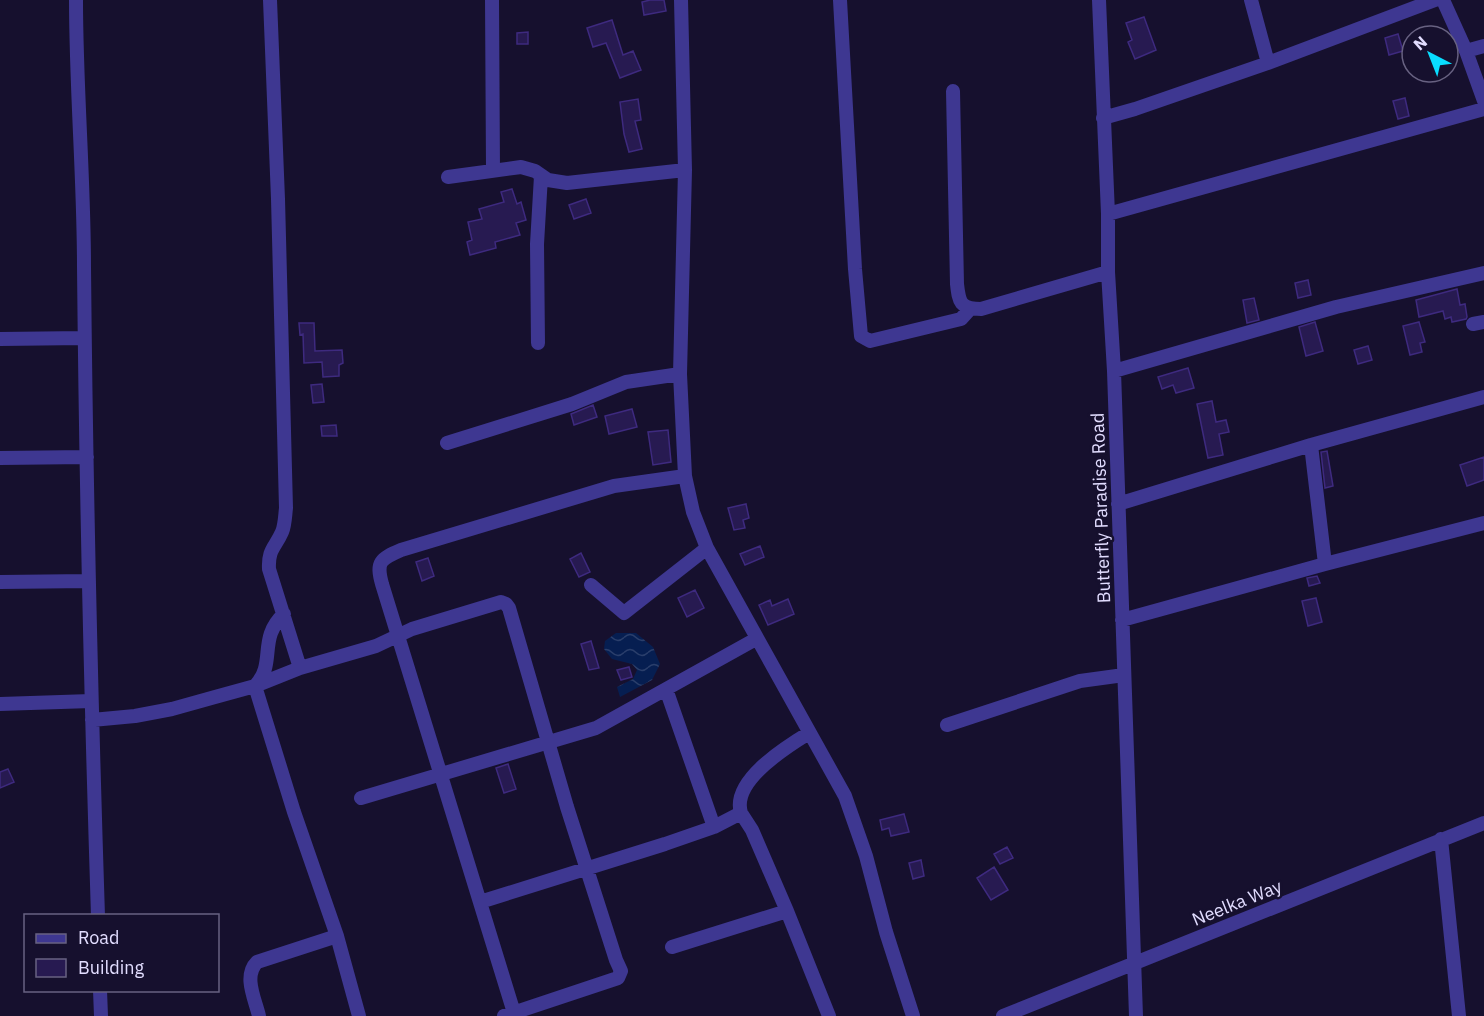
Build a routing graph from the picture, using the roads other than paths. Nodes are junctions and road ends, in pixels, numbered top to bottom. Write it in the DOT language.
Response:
graph roads {
  1 [pos="76,0"];
  2 [pos="270,0"];
  3 [pos="492,0"];
  4 [pos="681,0"];
  5 [pos="840,0"];
  6 [pos="1099,0"];
  7 [pos="1251,0"];
  8 [pos="1435,0"];
  9 [pos="1443,0"];
  10 [pos="1484,45"];
  11 [pos="1466,51"];
  12 [pos="1268,63"];
  13 [pos="953,91"];
  14 [pos="1484,101"];
  15 [pos="1484,109"];
  16 [pos="1103,118"];
  17 [pos="493,170"];
  18 [pos="685,170"];
  19 [pos="541,176"];
  20 [pos="448,177"];
  21 [pos="1108,214"];
  22 [pos="1108,272"];
  23 [pos="1484,273"];
  24 [pos="970,309"];
  25 [pos="84,338"];
  26 [pos="0,339"];
  27 [pos="538,343"];
  28 [pos="1114,371"];
  29 [pos="680,374"];
  30 [pos="1484,397"];
  31 [pos="447,443"];
  32 [pos="1311,445"];
  33 [pos="87,457"];
  34 [pos="0,458"];
  35 [pos="685,476"];
  36 [pos="1118,504"];
  37 [pos="1484,523"];
  38 [pos="708,548"];
  39 [pos="1325,564"];
  40 [pos="88,581"];
  41 [pos="0,582"];
  42 [pos="591,585"];
  43 [pos="284,614"];
  44 [pos="1122,620"];
  45 [pos="399,635"];
  46 [pos="756,639"];
  47 [pos="300,668"];
  48 [pos="1124,675"];
  49 [pos="255,686"];
  50 [pos="666,689"];
  51 [pos="91,701"];
  52 [pos="0,704"];
  53 [pos="92,720"];
  54 [pos="947,725"];
  55 [pos="809,733"];
  56 [pos="549,743"];
  57 [pos="441,775"];
  58 [pos="361,798"];
  59 [pos="741,813"];
  60 [pos="1484,823"];
  61 [pos="714,827"];
  62 [pos="1441,839"];
  63 [pos="588,868"];
  64 [pos="480,902"];
  65 [pos="787,911"];
  66 [pos="98,914"];
  67 [pos="337,936"];
  68 [pos="672,947"];
  69 [pos="1135,964"];
  70 [pos="100,992"];
  71 [pos="511,1015"];
  72 [pos="101,1016"];
  73 [pos="260,1016"];
  74 [pos="359,1016"];
  75 [pos="829,1016"];
  76 [pos="913,1016"];
  77 [pos="1003,1016"];
  78 [pos="1136,1016"];
  79 [pos="1459,1016"];
  1 -- 25 [label="street"];
  2 -- 43 [label="street"];
  3 -- 17 [label="street"];
  4 -- 18 [label="street"];
  5 -- 24 [label="street"];
  6 -- 16 [label="street, Butterfly Paradise Road"];
  7 -- 12 [label="street"];
  8 -- 12 [label="street"];
  9 -- 11 [label="street"];
  10 -- 11 [label="street"];
  11 -- 14 [label="street"];
  12 -- 16 [label="street"];
  13 -- 24 [label="street"];
  15 -- 21 [label="street"];
  16 -- 21 [label="street, Butterfly Paradise Road"];
  17 -- 19 [label="street"];
  17 -- 20 [label="street"];
  18 -- 19 [label="street"];
  18 -- 29 [label="street"];
  19 -- 27 [label="street"];
  21 -- 22 [label="street, Butterfly Paradise Road"];
  22 -- 24 [label="street"];
  22 -- 28 [label="street, Butterfly Paradise Road"];
  23 -- 28 [label="street"];
  25 -- 26 [label="street"];
  25 -- 33 [label="street"];
  28 -- 36 [label="street, Butterfly Paradise Road"];
  29 -- 31 [label="street"];
  29 -- 35 [label="street"];
  30 -- 32 [label="street"];
  32 -- 36 [label="street"];
  32 -- 39 [label="street"];
  33 -- 34 [label="street"];
  33 -- 40 [label="street"];
  35 -- 38 [label="street"];
  35 -- 45 [label="street"];
  36 -- 44 [label="street, Butterfly Paradise Road"];
  37 -- 39 [label="street"];
  38 -- 42 [label="street"];
  38 -- 46 [label="street"];
  39 -- 44 [label="street"];
  40 -- 41 [label="street"];
  40 -- 51 [label="street"];
  43 -- 47 [label="street"];
  43 -- 49 [label="street"];
  44 -- 48 [label="street, Butterfly Paradise Road"];
  45 -- 47 [label="street"];
  45 -- 56 [label="street"];
  45 -- 57 [label="street"];
  46 -- 50 [label="street"];
  46 -- 55 [label="street"];
  47 -- 49 [label="street"];
  48 -- 54 [label="street"];
  48 -- 69 [label="street, Butterfly Paradise Road"];
  49 -- 53 [label="street"];
  49 -- 67 [label="street"];
  50 -- 56 [label="street"];
  50 -- 61 [label="street"];
  51 -- 52 [label="street"];
  51 -- 53 [label="street"];
  53 -- 66 [label="street"];
  55 -- 59 [label="street"];
  55 -- 76 [label="street"];
  56 -- 57 [label="street"];
  56 -- 63 [label="street"];
  57 -- 58 [label="street"];
  57 -- 64 [label="street"];
  59 -- 61 [label="street"];
  59 -- 65 [label="street"];
  60 -- 62 [label="street, Neelka Way"];
  61 -- 63 [label="street"];
  62 -- 69 [label="street, Neelka Way"];
  62 -- 79 [label="street"];
  63 -- 64 [label="street"];
  63 -- 71 [label="street"];
  64 -- 71 [label="street"];
  65 -- 68 [label="street"];
  65 -- 75 [label="street"];
  67 -- 73 [label="street"];
  67 -- 74 [label="street"];
  69 -- 77 [label="street, Neelka Way"];
  69 -- 78 [label="street, Butterfly Paradise Road"];
  70 -- 72 [label="street"];
}
